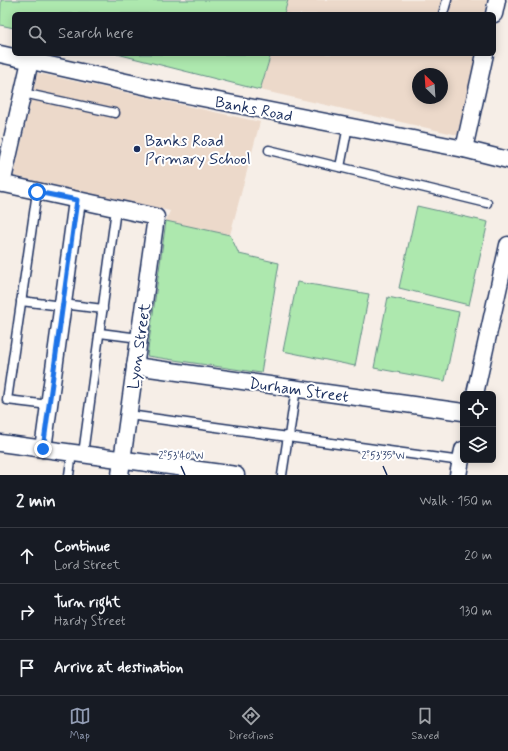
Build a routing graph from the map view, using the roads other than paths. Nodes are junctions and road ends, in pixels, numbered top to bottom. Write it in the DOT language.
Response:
graph roads {
  1 [pos="447,0"];
  2 [pos="497,0"];
  3 [pos="444,12"];
  4 [pos="494,12"];
  5 [pos="0,54"];
  6 [pos="485,56"];
  7 [pos="30,61"];
  8 [pos="23,93"];
  9 [pos="115,113"];
  10 [pos="348,126"];
  11 [pos="269,150"];
  12 [pos="464,150"];
  13 [pos="508,160"];
  14 [pos="340,166"];
  15 [pos="1,184"];
  16 [pos="37,192"];
  17 [pos="77,200"];
  18 [pos="487,203"];
  19 [pos="116,209"];
  20 [pos="507,252"];
  21 [pos="21,301"];
  22 [pos="63,305"];
  23 [pos="103,309"];
  24 [pos="100,333"];
  25 [pos="139,338"];
  26 [pos="135,366"];
  27 [pos="296,388"];
  28 [pos="476,391"];
  29 [pos="49,405"];
  30 [pos="460,412"];
  31 [pos="129,415"];
  32 [pos="288,436"];
  33 [pos="0,443"];
  34 [pos="43,449"];
  35 [pos="77,453"];
  36 [pos="460,462"];
  37 [pos="122,467"];
  38 [pos="69,475"];
  39 [pos="236,475"];
  40 [pos="282,475"];
  1 -- 3 [label="lane"];
  2 -- 4 [label="street"];
  5 -- 7 [label="street, Banks Road"];
  6 -- 12 [label="street"];
  7 -- 8 [label="street"];
  7 -- 10 [label="street, Banks Road"];
  8 -- 9 [label="lane"];
  8 -- 15 [label="street"];
  10 -- 12 [label="street, Banks Road"];
  10 -- 14 [label="lane"];
  11 -- 14 [label="lane"];
  12 -- 13 [label="street, Banks Road"];
  14 -- 18 [label="lane"];
  15 -- 16 [label="street"];
  16 -- 17 [label="street"];
  16 -- 21 [label="lane"];
  17 -- 19 [label="street"];
  17 -- 22 [label="street"];
  19 -- 23 [label="lane"];
  19 -- 25 [label="street, Lyon Street"];
  20 -- 28 [label="street"];
  21 -- 22 [label="lane"];
  21 -- 29 [label="lane"];
  22 -- 23 [label="lane"];
  22 -- 29 [label="street"];
  23 -- 24 [label="lane"];
  24 -- 25 [label="lane"];
  24 -- 35 [label="lane"];
  25 -- 26 [label="street, Lyon Street"];
  26 -- 27 [label="street, Durham Street"];
  26 -- 31 [label="street, Lyon Street"];
  27 -- 30 [label="street, Durham Street"];
  27 -- 32 [label="lane"];
  29 -- 34 [label="street"];
  31 -- 32 [label="lane"];
  31 -- 37 [label="street, Lyon Street"];
  32 -- 36 [label="lane"];
  32 -- 40 [label="lane"];
  33 -- 34 [label="street"];
  34 -- 35 [label="street"];
  35 -- 37 [label="street"];
  35 -- 38 [label="lane"];
  37 -- 39 [label="street"];
}
